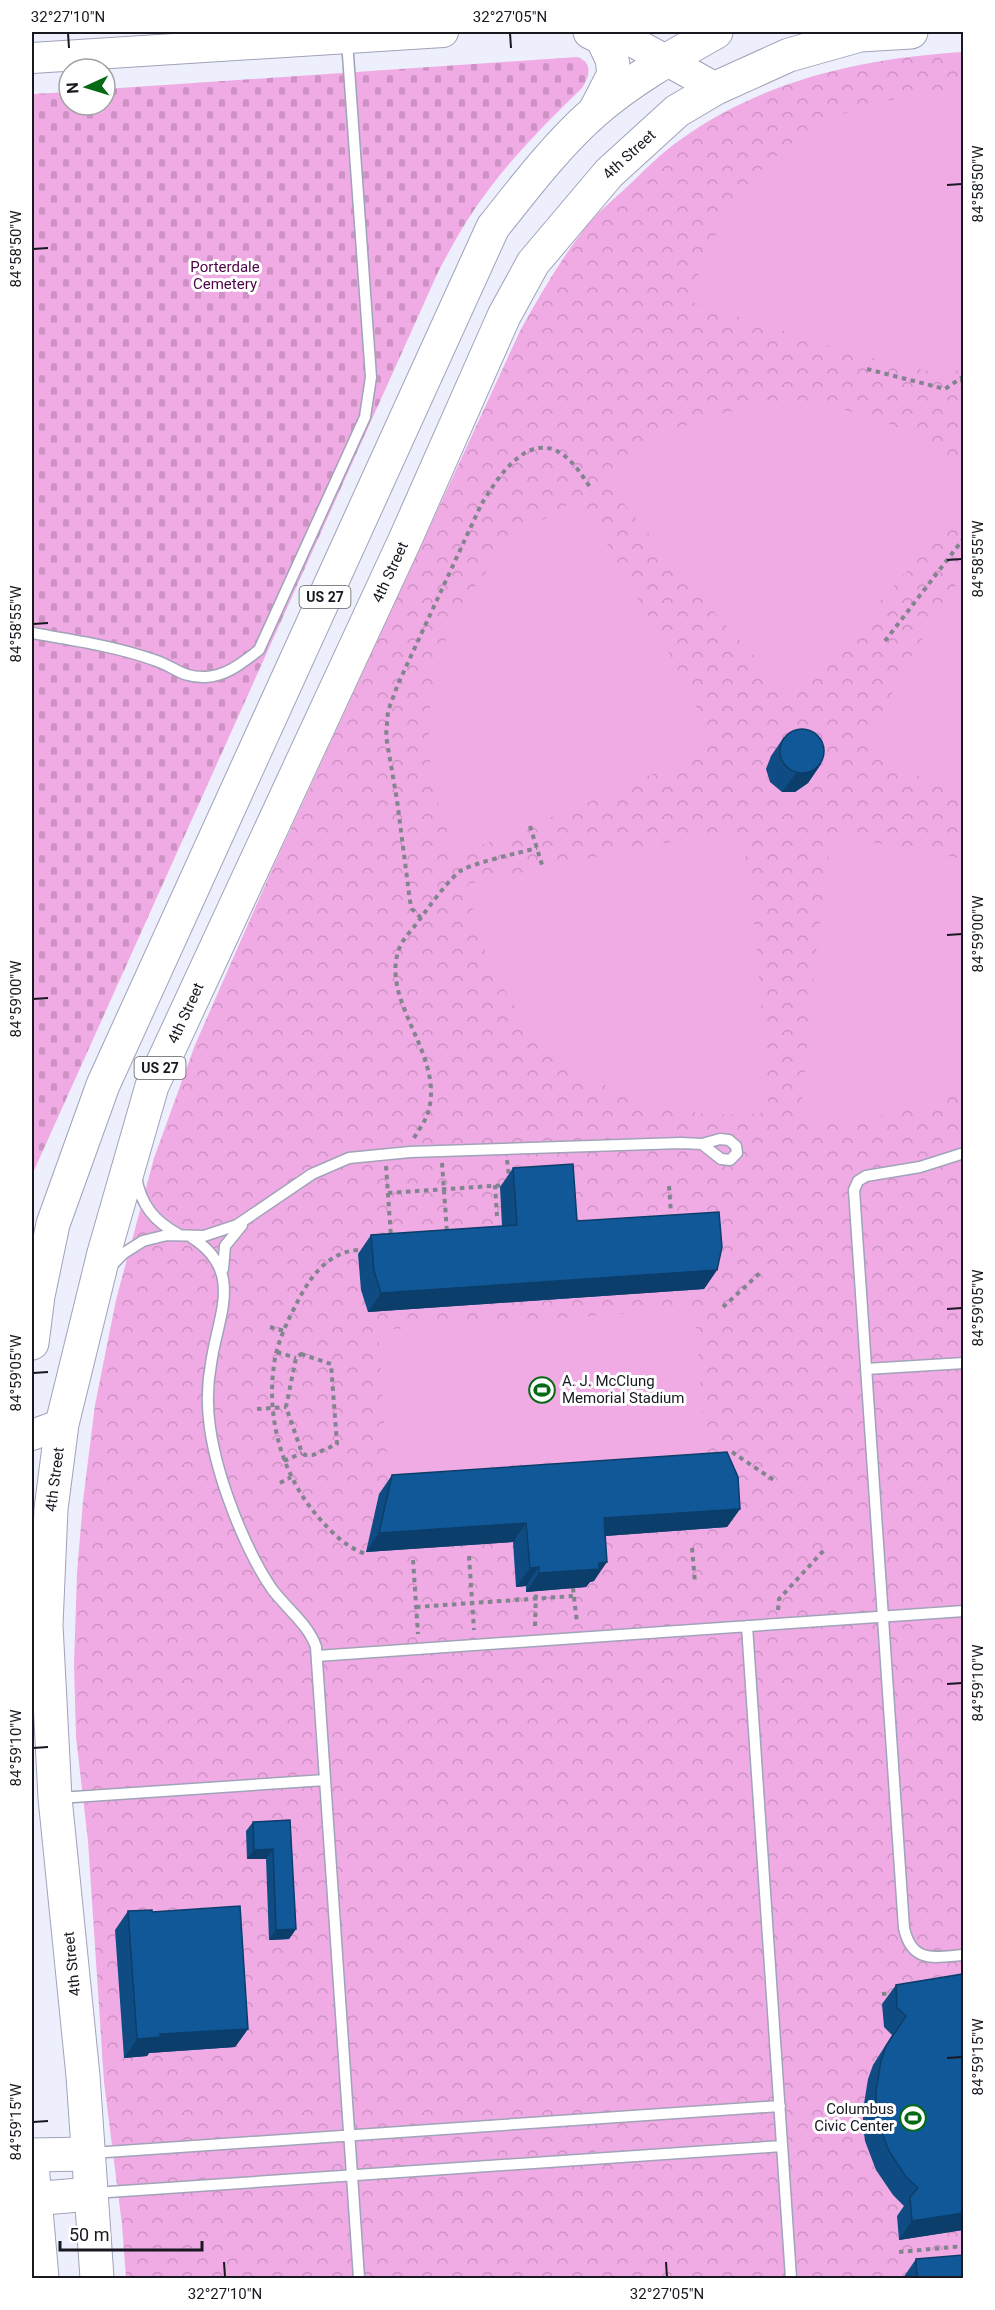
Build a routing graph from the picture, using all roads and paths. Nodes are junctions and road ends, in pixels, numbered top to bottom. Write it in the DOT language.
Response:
graph roads {
  1 [pos="443,32"];
  2 [pos="590,32"];
  3 [pos="615,32"];
  4 [pos="716,32"];
  5 [pos="911,32"];
  6 [pos="346,38"];
  7 [pos="32,58"];
  8 [pos="667,60"];
  9 [pos="716,88"];
  10 [pos="595,111"];
  11 [pos="867,369"];
  12 [pos="963,377"];
  13 [pos="963,402"];
  14 [pos="592,490"];
  15 [pos="963,538"];
  16 [pos="32,633"];
  17 [pos="885,641"];
  18 [pos="530,826"];
  19 [pos="537,848"];
  20 [pos="543,868"];
  21 [pos="421,918"];
  22 [pos="702,1144"];
  23 [pos="504,1148"];
  24 [pos="134,1150"];
  25 [pos="441,1150"];
  26 [pos="410,1152"];
  27 [pos="963,1153"];
  28 [pos="386,1154"];
  29 [pos="495,1185"];
  30 [pos="669,1186"];
  31 [pos="444,1189"];
  32 [pos="388,1193"];
  33 [pos="671,1213"];
  34 [pos="498,1216"];
  35 [pos="245,1221"];
  36 [pos="447,1234"];
  37 [pos="186,1236"];
  38 [pos="391,1238"];
  39 [pos="358,1250"];
  40 [pos="761,1272"];
  41 [pos="223,1276"];
  42 [pos="96,1284"];
  43 [pos="723,1306"];
  44 [pos="270,1327"];
  45 [pos="284,1331"];
  46 [pos="32,1343"];
  47 [pos="277,1352"];
  48 [pos="296,1358"];
  49 [pos="963,1363"];
  50 [pos="866,1369"];
  51 [pos="286,1407"];
  52 [pos="274,1408"];
  53 [pos="257,1409"];
  54 [pos="42,1424"];
  55 [pos="732,1452"];
  56 [pos="302,1453"];
  57 [pos="284,1461"];
  58 [pos="291,1477"];
  59 [pos="775,1481"];
  60 [pos="280,1483"];
  61 [pos="692,1548"];
  62 [pos="824,1550"];
  63 [pos="366,1554"];
  64 [pos="469,1556"];
  65 [pos="413,1560"];
  66 [pos="695,1583"];
  67 [pos="573,1588"];
  68 [pos="536,1591"];
  69 [pos="573,1596"];
  70 [pos="536,1599"];
  71 [pos="472,1603"];
  72 [pos="416,1607"];
  73 [pos="778,1610"];
  74 [pos="963,1611"];
  75 [pos="883,1617"];
  76 [pos="577,1623"];
  77 [pos="535,1626"];
  78 [pos="747,1626"];
  79 [pos="474,1630"];
  80 [pos="418,1634"];
  81 [pos="317,1656"];
  82 [pos="325,1780"];
  83 [pos="55,1798"];
  84 [pos="963,1955"];
  85 [pos="905,1992"];
  86 [pos="882,1994"];
  87 [pos="780,2106"];
  88 [pos="350,2136"];
  89 [pos="782,2146"];
  90 [pos="88,2154"];
  91 [pos="32,2156"];
  92 [pos="32,2165"];
  93 [pos="352,2176"];
  94 [pos="91,2194"];
  95 [pos="33,2199"];
  96 [pos="963,2246"];
  97 [pos="899,2252"];
  98 [pos="42,2278"];
  99 [pos="97,2278"];
  100 [pos="359,2278"];
  101 [pos="791,2278"];
  1 -- 6 [label="main road"];
  2 -- 10 [label="main road"];
  3 -- 8 [label="main road"];
  4 -- 8 [label="main road, US 27"];
  5 -- 9 [label="main road, 4th Street / US 27"];
  6 -- 7 [label="main road"];
  6 -- 16 [label="lane"];
  8 -- 9 [label="main road"];
  8 -- 10 [label="main road, US 27"];
  9 -- 24 [label="main road, 4th Street / US 27"];
  10 -- 46 [label="main road, US 27"];
  11 -- 12 [label="path"];
  12 -- 13 [label="path"];
  14 -- 21 [label="path"];
  15 -- 17 [label="path"];
  18 -- 19 [label="path"];
  19 -- 20 [label="path"];
  19 -- 21 [label="path"];
  21 -- 26 [label="path"];
  22 -- 23 [label="lane"];
  23 -- 25 [label="lane"];
  23 -- 29 [label="path"];
  24 -- 37 [label="lane"];
  24 -- 42 [label="main road, 4th Street / US 27"];
  25 -- 26 [label="lane"];
  25 -- 31 [label="path"];
  26 -- 28 [label="lane"];
  27 -- 50 [label="lane"];
  28 -- 32 [label="path"];
  28 -- 35 [label="lane"];
  29 -- 31 [label="path"];
  29 -- 34 [label="path"];
  30 -- 33 [label="path"];
  31 -- 32 [label="path"];
  31 -- 36 [label="path"];
  32 -- 38 [label="path"];
  35 -- 37 [label="lane"];
  35 -- 41 [label="lane"];
  37 -- 41 [label="lane"];
  37 -- 42 [label="lane"];
  39 -- 45 [label="path"];
  40 -- 43 [label="path"];
  41 -- 81 [label="lane"];
  42 -- 54 [label="main road, 4th Street / US 27"];
  44 -- 45 [label="path"];
  45 -- 47 [label="path"];
  47 -- 48 [label="path"];
  47 -- 52 [label="path"];
  48 -- 51 [label="path"];
  48 -- 56 [label="path"];
  49 -- 50 [label="lane"];
  50 -- 75 [label="lane"];
  51 -- 52 [label="path"];
  51 -- 56 [label="path"];
  52 -- 53 [label="path"];
  52 -- 57 [label="path"];
  54 -- 83 [label="main road, 4th Street / US 27"];
  55 -- 59 [label="path"];
  56 -- 57 [label="path"];
  57 -- 58 [label="path"];
  58 -- 60 [label="path"];
  58 -- 63 [label="path"];
  61 -- 66 [label="path"];
  62 -- 73 [label="path"];
  64 -- 71 [label="path"];
  65 -- 72 [label="path"];
  67 -- 69 [label="path"];
  68 -- 70 [label="path"];
  69 -- 70 [label="path"];
  69 -- 76 [label="path"];
  70 -- 71 [label="path"];
  70 -- 77 [label="path"];
  71 -- 72 [label="path"];
  71 -- 79 [label="path"];
  72 -- 80 [label="path"];
  74 -- 75 [label="lane"];
  75 -- 78 [label="lane"];
  75 -- 84 [label="lane"];
  78 -- 81 [label="lane"];
  78 -- 87 [label="lane"];
  81 -- 82 [label="lane"];
  82 -- 83 [label="lane"];
  82 -- 88 [label="lane"];
  83 -- 90 [label="main road, 4th Street / US 27"];
  85 -- 86 [label="path"];
  87 -- 88 [label="lane"];
  87 -- 89 [label="lane"];
  88 -- 90 [label="lane"];
  88 -- 93 [label="lane"];
  89 -- 93 [label="lane"];
  89 -- 101 [label="lane"];
  90 -- 91 [label="main road"];
  90 -- 94 [label="main road, 4th Street / US 27"];
  92 -- 95 [label="main road"];
  93 -- 94 [label="lane"];
  93 -- 100 [label="lane"];
  94 -- 95 [label="main road"];
  94 -- 99 [label="main road, 4th Street"];
  95 -- 98 [label="main road"];
  96 -- 97 [label="path"];
}
